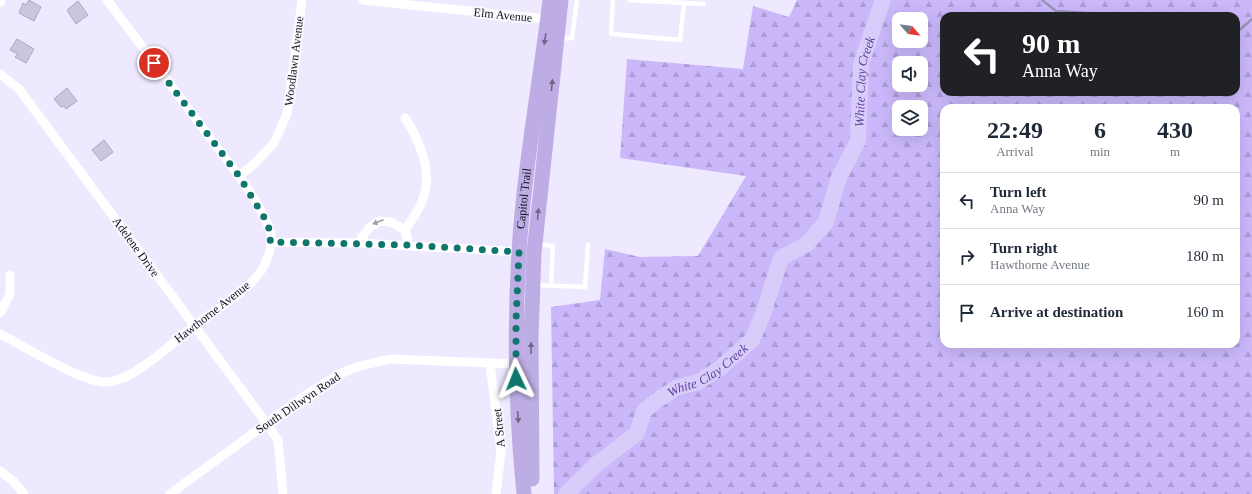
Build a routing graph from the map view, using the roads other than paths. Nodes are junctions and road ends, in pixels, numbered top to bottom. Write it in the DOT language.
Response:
graph roads {
  1 [pos="1,0"];
  2 [pos="107,0"];
  3 [pos="302,0"];
  4 [pos="363,0"];
  5 [pos="550,0"];
  6 [pos="561,0"];
  7 [pos="577,0"];
  8 [pos="612,0"];
  9 [pos="629,0"];
  10 [pos="0,3"];
  11 [pos="684,3"];
  12 [pos="704,4"];
  13 [pos="547,19"];
  14 [pos="557,39"];
  15 [pos="0,74"];
  16 [pos="404,118"];
  17 [pos="239,176"];
  18 [pos="405,230"];
  19 [pos="270,242"];
  20 [pos="358,243"];
  21 [pos="409,245"];
  22 [pos="588,245"];
  23 [pos="535,248"];
  24 [pos="519,252"];
  25 [pos="10,275"];
  26 [pos="533,285"];
  27 [pos="551,286"];
  28 [pos="0,313"];
  29 [pos="194,326"];
  30 [pos="0,334"];
  31 [pos="490,363"];
  32 [pos="516,364"];
  33 [pos="267,424"];
  34 [pos="0,471"];
  35 [pos="527,473"];
  36 [pos="24,494"];
  37 [pos="170,494"];
  38 [pos="283,494"];
  39 [pos="496,494"];
  40 [pos="524,494"];
  41 [pos="534,494"];
  1 -- 10 [label="street"];
  2 -- 17 [label="street, Hawthorne Avenue"];
  3 -- 17 [label="street, Woodlawn Avenue"];
  4 -- 13 [label="street, Elm Avenue"];
  5 -- 13 [label="main road, Capitol Trail"];
  6 -- 14 [label="main road, Capitol Trail"];
  7 -- 14 [label="lane"];
  8 -- 11 [label="lane"];
  9 -- 11 [label="lane"];
  11 -- 12 [label="lane"];
  13 -- 24 [label="main road, Capitol Trail, one-way"];
  23 -- 14 [label="main road, Capitol Trail, one-way"];
  15 -- 29 [label="street, Adelene Drive"];
  16 -- 18 [label="street"];
  17 -- 19 [label="street, Hawthorne Avenue"];
  18 -- 20 [label="street, one-way"];
  18 -- 21 [label="street"];
  19 -- 20 [label="street"];
  19 -- 29 [label="street, Hawthorne Avenue"];
  20 -- 21 [label="street"];
  21 -- 24 [label="street"];
  22 -- 27 [label="lane"];
  23 -- 24 [label="street"];
  23 -- 26 [label="main road, Capitol Trail"];
  23 -- 27 [label="lane"];
  24 -- 32 [label="main road, Capitol Trail"];
  25 -- 28 [label="street"];
  26 -- 27 [label="lane"];
  35 -- 26 [label="main road, Capitol Trail, one-way"];
  29 -- 30 [label="street, Hawthorne Avenue"];
  29 -- 33 [label="street, Adelene Drive"];
  31 -- 32 [label="street, South Dillwyn Road"];
  31 -- 33 [label="street, South Dillwyn Road"];
  31 -- 39 [label="street, A Street"];
  32 -- 35 [label="main road, Capitol Trail, one-way"];
  33 -- 37 [label="street, South Dillwyn Road"];
  33 -- 38 [label="street, Adelene Drive"];
  34 -- 36 [label="street"];
  35 -- 40 [label="main road, Capitol Trail"];
  35 -- 41 [label="main road, Capitol Trail"];
}
